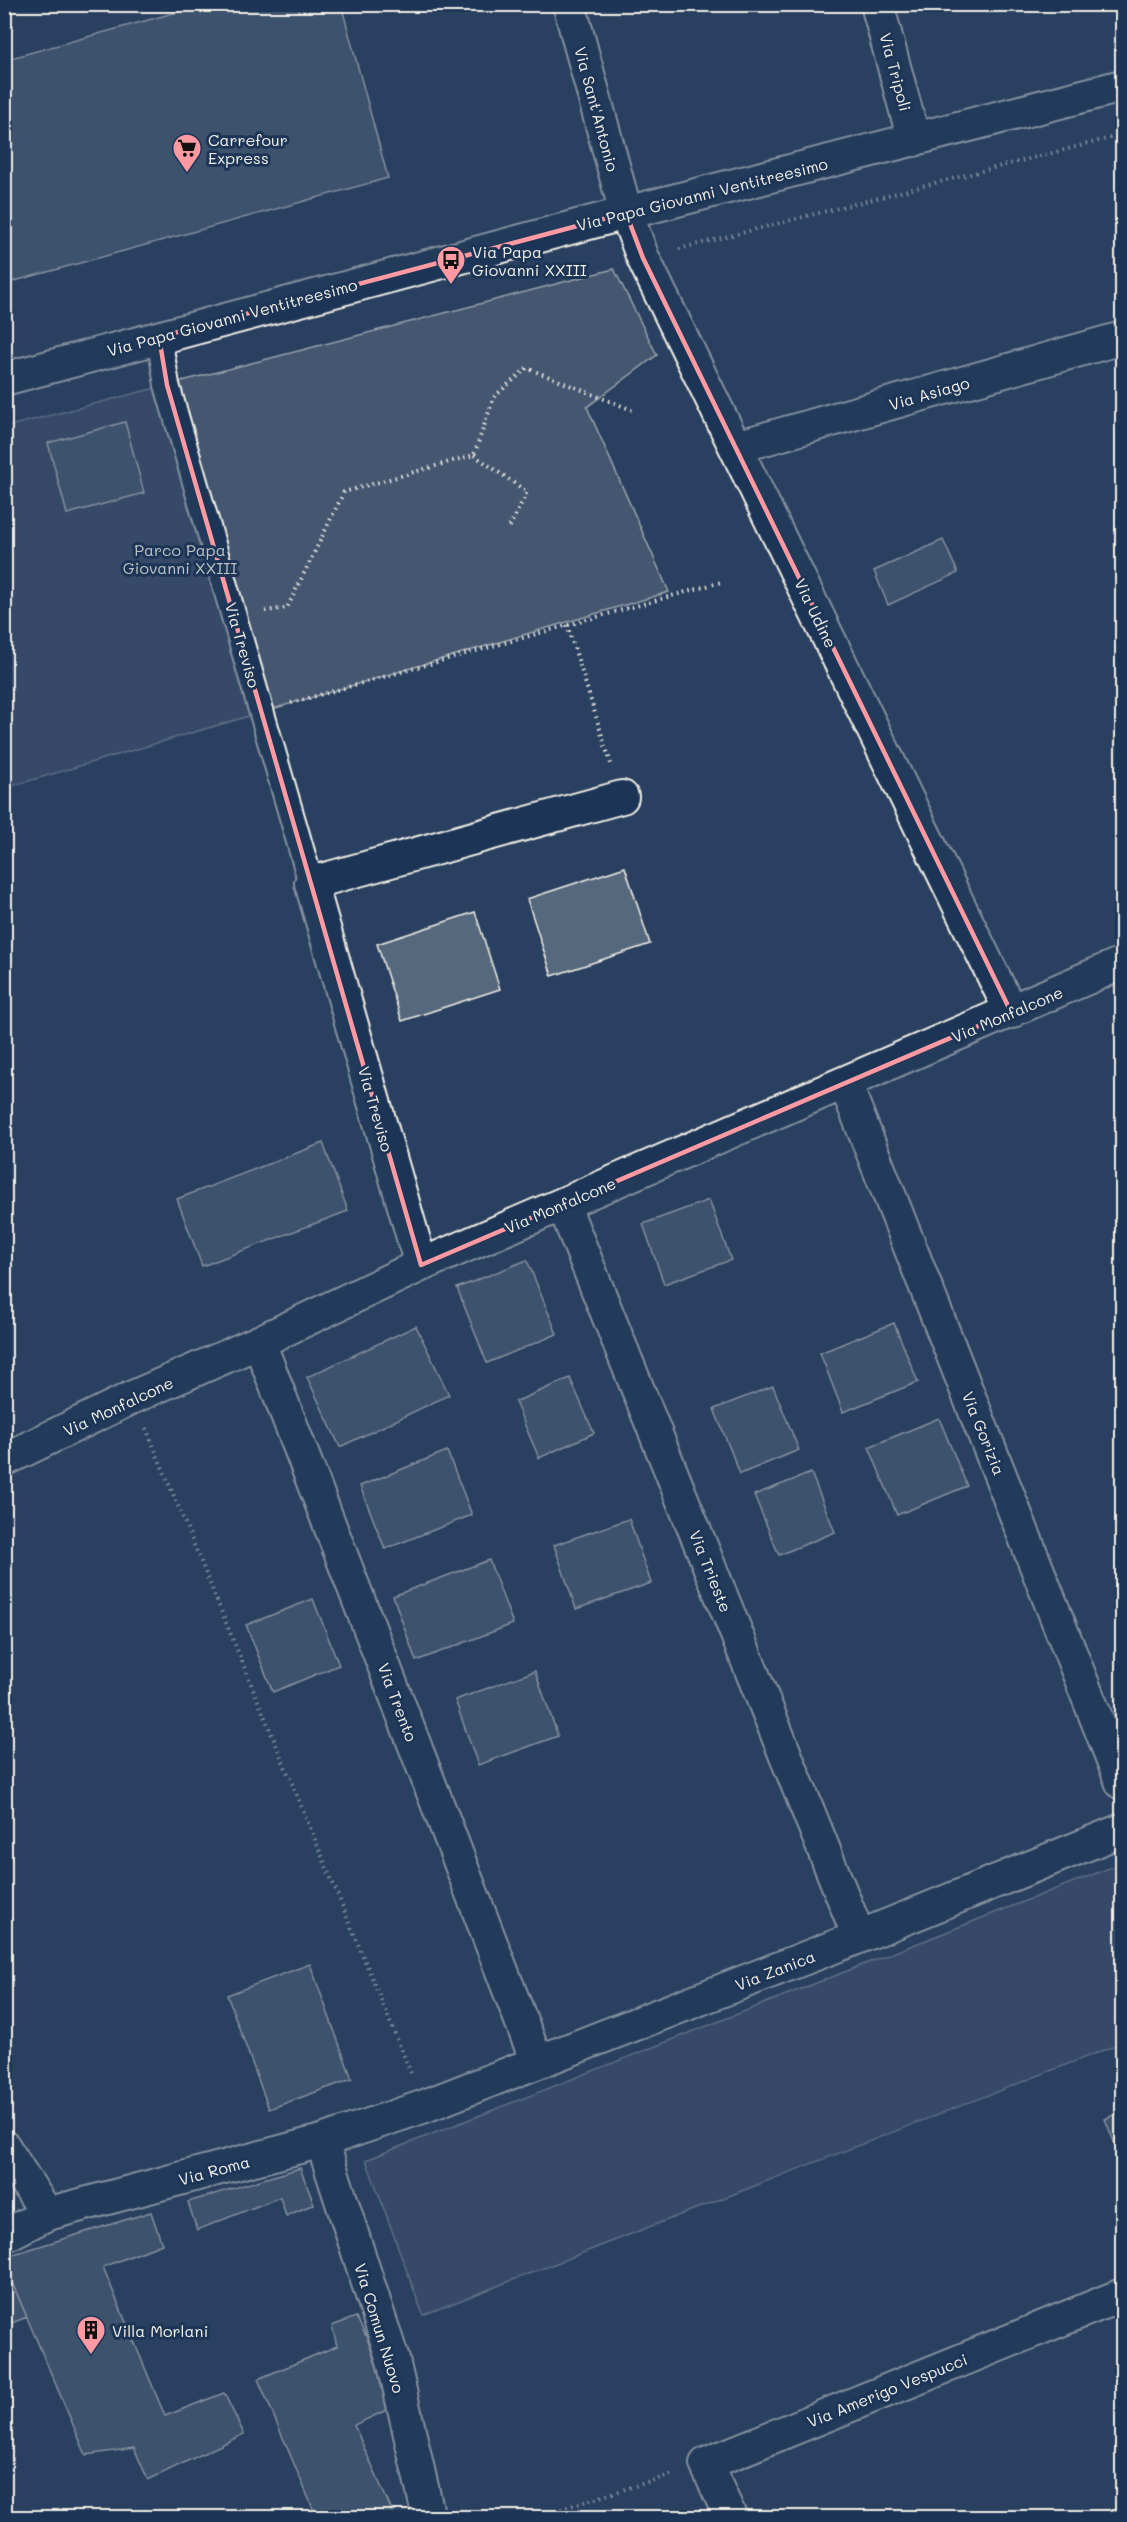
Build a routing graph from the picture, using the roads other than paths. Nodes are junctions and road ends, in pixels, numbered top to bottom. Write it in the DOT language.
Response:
graph roads {
  1 [pos="569,4"];
  2 [pos="877,4"];
  3 [pos="1122,86"];
  4 [pos="914,140"];
  5 [pos="626,213"];
  6 [pos="159,337"];
  7 [pos="1122,338"];
  8 [pos="4,378"];
  9 [pos="736,447"];
  10 [pos="622,797"];
  11 [pos="311,883"];
  12 [pos="1122,963"];
  13 [pos="1011,1012"];
  14 [pos="846,1083"];
  15 [pos="563,1204"];
  16 [pos="421,1265"];
  17 [pos="260,1342"];
  18 [pos="4,1460"];
  19 [pos="1122,1783"];
  20 [pos="1122,1830"];
  21 [pos="859,1937"];
  22 [pos="537,2062"];
  23 [pos="425,2106"];
  24 [pos="322,2141"];
  25 [pos="4,2147"];
  26 [pos="47,2214"];
  27 [pos="4,2236"];
  28 [pos="1122,2295"];
  29 [pos="429,2517"];
  30 [pos="731,2517"];
  1 -- 5 [label="street, Via Sant'Antonio"];
  2 -- 4 [label="street, Via Tripoli"];
  3 -- 4 [label="street, Via Papa Giovanni Ventitreesimo"];
  4 -- 5 [label="street, Via Papa Giovanni Ventitreesimo"];
  5 -- 6 [label="street, Via Papa Giovanni Ventitreesimo"];
  5 -- 9 [label="street, Via Udine"];
  6 -- 8 [label="street, Via Papa Giovanni Ventitreesimo"];
  6 -- 11 [label="street, Via Treviso"];
  7 -- 9 [label="street, Via Asiago"];
  9 -- 13 [label="street, Via Udine"];
  10 -- 11 [label="street"];
  11 -- 16 [label="street, Via Treviso"];
  12 -- 13 [label="street, Via Monfalcone"];
  13 -- 14 [label="street, Via Monfalcone"];
  14 -- 15 [label="street, Via Monfalcone"];
  14 -- 19 [label="street, Via Gorizia"];
  15 -- 16 [label="street, Via Monfalcone"];
  15 -- 21 [label="street, Via Trieste"];
  16 -- 17 [label="street, Via Monfalcone"];
  17 -- 18 [label="street, Via Monfalcone"];
  17 -- 22 [label="street, Via Trento"];
  20 -- 21 [label="street, Via Zanica"];
  21 -- 22 [label="street, Via Zanica"];
  22 -- 23 [label="street, Via Zanica"];
  23 -- 24 [label="street, Via Roma"];
  24 -- 26 [label="street, Via Roma"];
  24 -- 29 [label="street, Via Comun Nuovo"];
  25 -- 26 [label="street"];
  26 -- 27 [label="street, Via Roma"];
  28 -- 30 [label="street, Via Amerigo Vespucci"];
}
